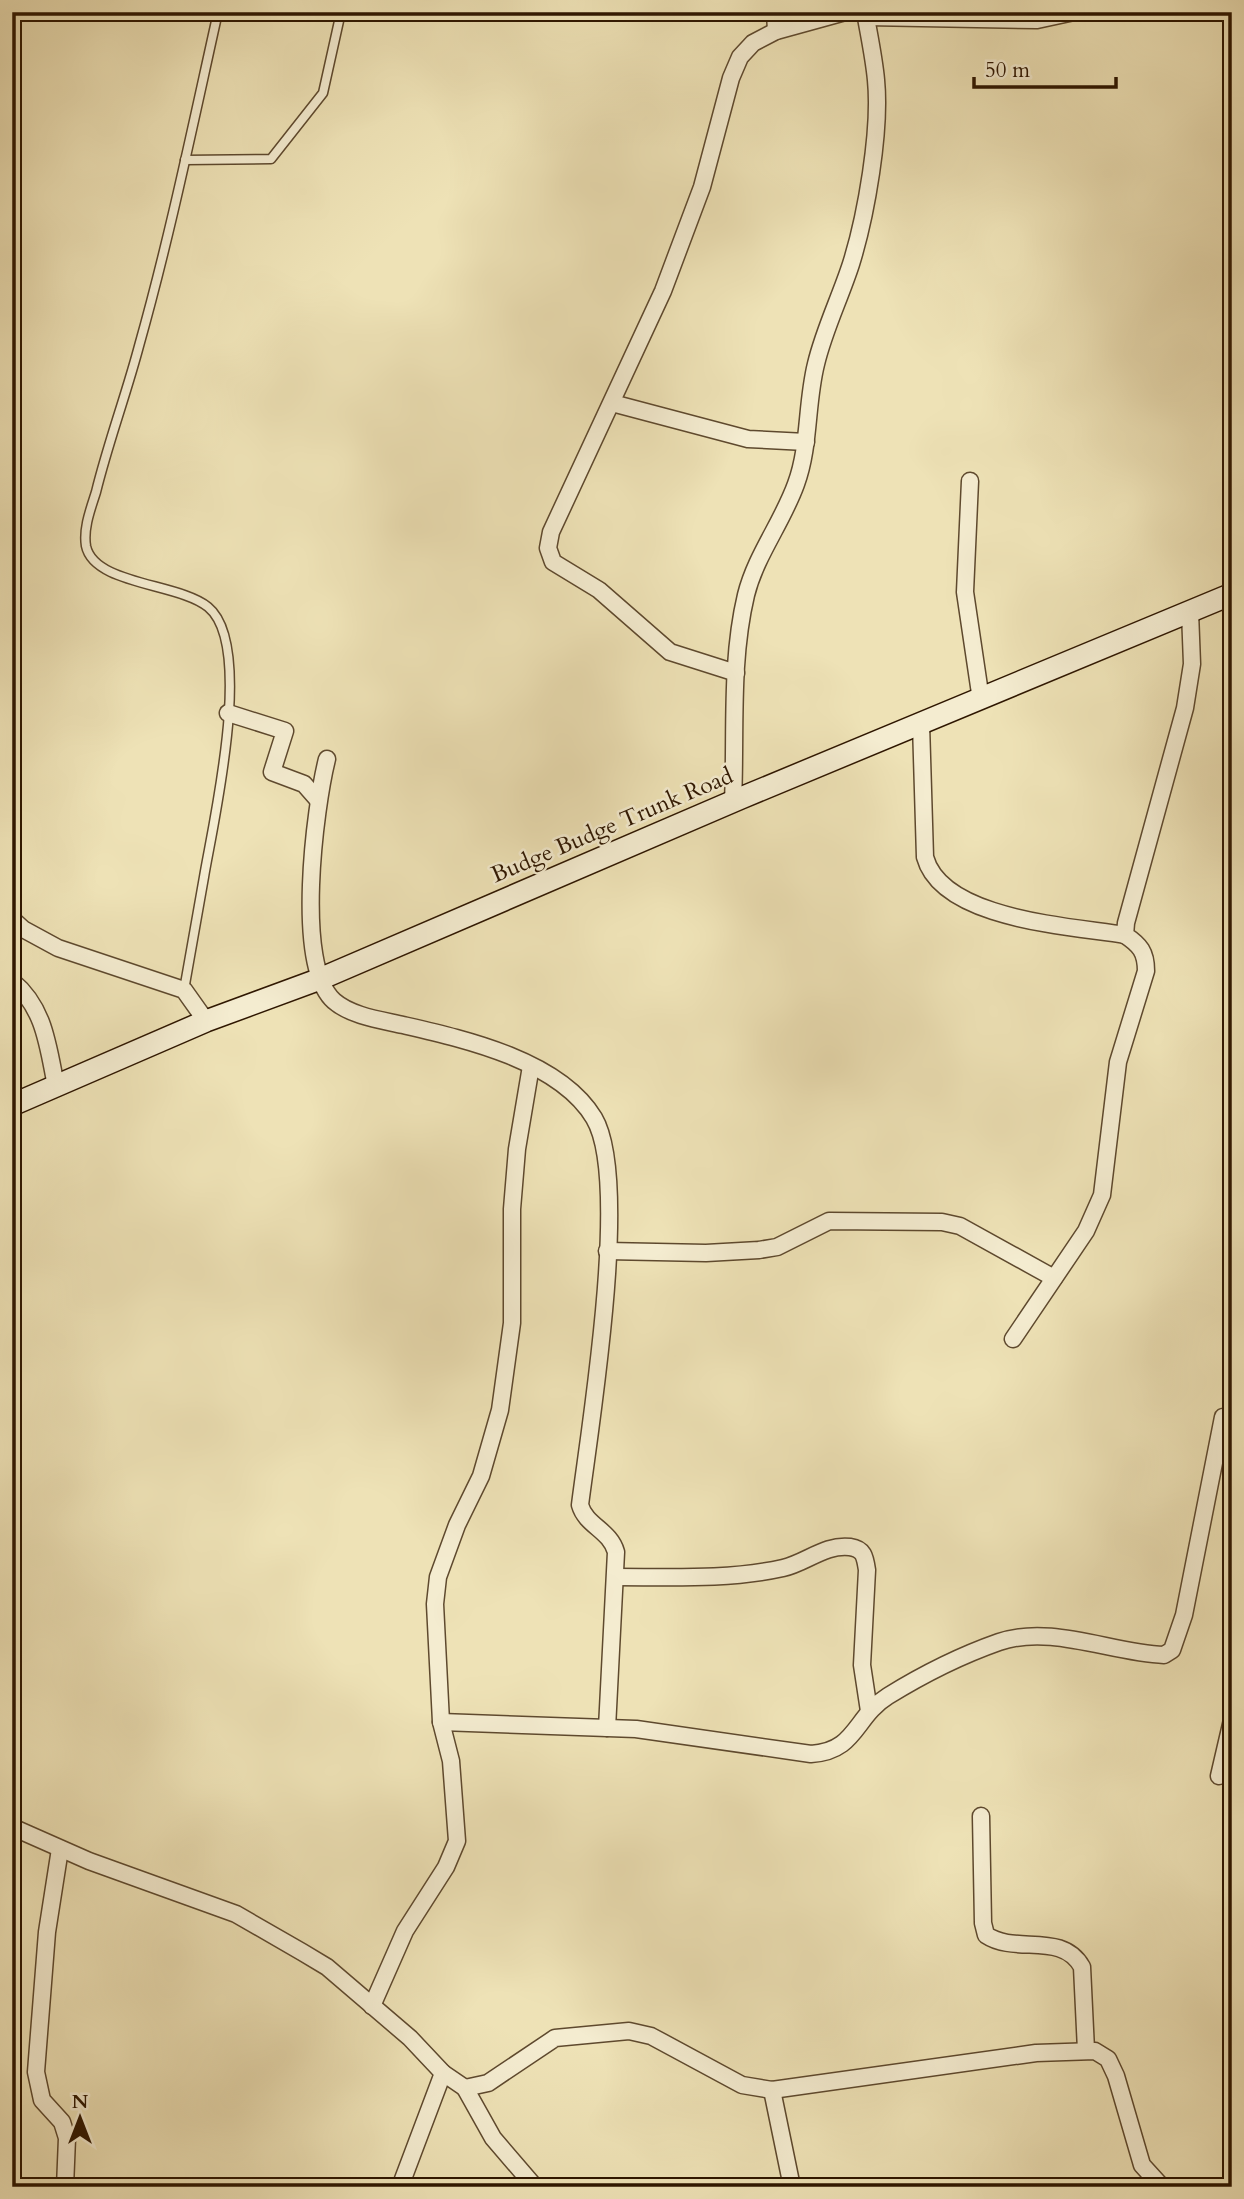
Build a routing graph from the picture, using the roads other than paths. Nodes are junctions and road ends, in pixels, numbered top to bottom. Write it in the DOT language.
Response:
graph roads {
  1 [pos="218,12"];
  2 [pos="341,12"];
  3 [pos="775,12"];
  4 [pos="845,12"];
  5 [pos="1074,12"];
  6 [pos="866,15"];
  7 [pos="776,31"];
  8 [pos="185,160"];
  9 [pos="612,403"];
  10 [pos="806,442"];
  11 [pos="970,481"];
  12 [pos="1232,594"];
  13 [pos="1190,612"];
  14 [pos="736,673"];
  15 [pos="981,699"];
  16 [pos="228,713"];
  17 [pos="921,724"];
  18 [pos="327,758"];
  19 [pos="318,800"];
  20 [pos="733,802"];
  21 [pos="12,919"];
  22 [pos="1125,935"];
  23 [pos="320,979"];
  24 [pos="12,981"];
  25 [pos="184,990"];
  26 [pos="206,1021"];
  27 [pos="531,1066"];
  28 [pos="56,1086"];
  29 [pos="12,1105"];
  30 [pos="607,1251"];
  31 [pos="1054,1278"];
  32 [pos="1013,1339"];
  33 [pos="1223,1417"];
  34 [pos="616,1577"];
  35 [pos="870,1711"];
  36 [pos="1232,1720"];
  37 [pos="441,1722"];
  38 [pos="607,1728"];
  39 [pos="1219,1776"];
  40 [pos="981,1816"];
  41 [pos="12,1827"];
  42 [pos="60,1849"];
  43 [pos="372,2006"];
  44 [pos="1086,2050"];
  45 [pos="443,2073"];
  46 [pos="465,2088"];
  47 [pos="772,2090"];
  48 [pos="65,2187"];
  49 [pos="400,2187"];
  50 [pos="535,2187"];
  51 [pos="792,2187"];
  52 [pos="1163,2187"];
  1 -- 8 [label="lane"];
  2 -- 8 [label="lane"];
  3 -- 7 [label="street"];
  4 -- 7 [label="street"];
  5 -- 6 [label="street"];
  6 -- 10 [label="street"];
  7 -- 9 [label="street"];
  8 -- 16 [label="lane"];
  9 -- 10 [label="street"];
  9 -- 14 [label="street"];
  10 -- 14 [label="street"];
  11 -- 15 [label="street"];
  12 -- 13 [label="main road, Budge Budge Trunk Road"];
  13 -- 15 [label="main road, Budge Budge Trunk Road"];
  13 -- 22 [label="street"];
  14 -- 20 [label="street"];
  15 -- 17 [label="main road, Budge Budge Trunk Road"];
  16 -- 19 [label="street"];
  16 -- 25 [label="lane"];
  17 -- 20 [label="main road, Budge Budge Trunk Road"];
  17 -- 22 [label="street"];
  18 -- 19 [label="street"];
  19 -- 23 [label="street"];
  20 -- 23 [label="main road, Budge Budge Trunk Road"];
  21 -- 25 [label="street"];
  22 -- 31 [label="street"];
  23 -- 26 [label="main road, Budge Budge Trunk Road"];
  23 -- 27 [label="street"];
  24 -- 28 [label="street"];
  25 -- 26 [label="street"];
  26 -- 28 [label="main road, Budge Budge Trunk Road"];
  27 -- 30 [label="street"];
  27 -- 37 [label="street"];
  28 -- 29 [label="main road, Budge Budge Trunk Road"];
  30 -- 31 [label="street"];
  30 -- 34 [label="street"];
  31 -- 32 [label="street"];
  33 -- 35 [label="street"];
  34 -- 35 [label="street"];
  34 -- 38 [label="street"];
  35 -- 38 [label="street"];
  36 -- 39 [label="street"];
  37 -- 38 [label="street"];
  37 -- 43 [label="street"];
  40 -- 44 [label="street"];
  41 -- 42 [label="street"];
  42 -- 43 [label="street"];
  42 -- 48 [label="street"];
  43 -- 45 [label="street"];
  44 -- 47 [label="street"];
  44 -- 52 [label="street"];
  45 -- 46 [label="street"];
  45 -- 49 [label="street"];
  46 -- 47 [label="street"];
  46 -- 50 [label="street"];
  47 -- 51 [label="street"];
}
